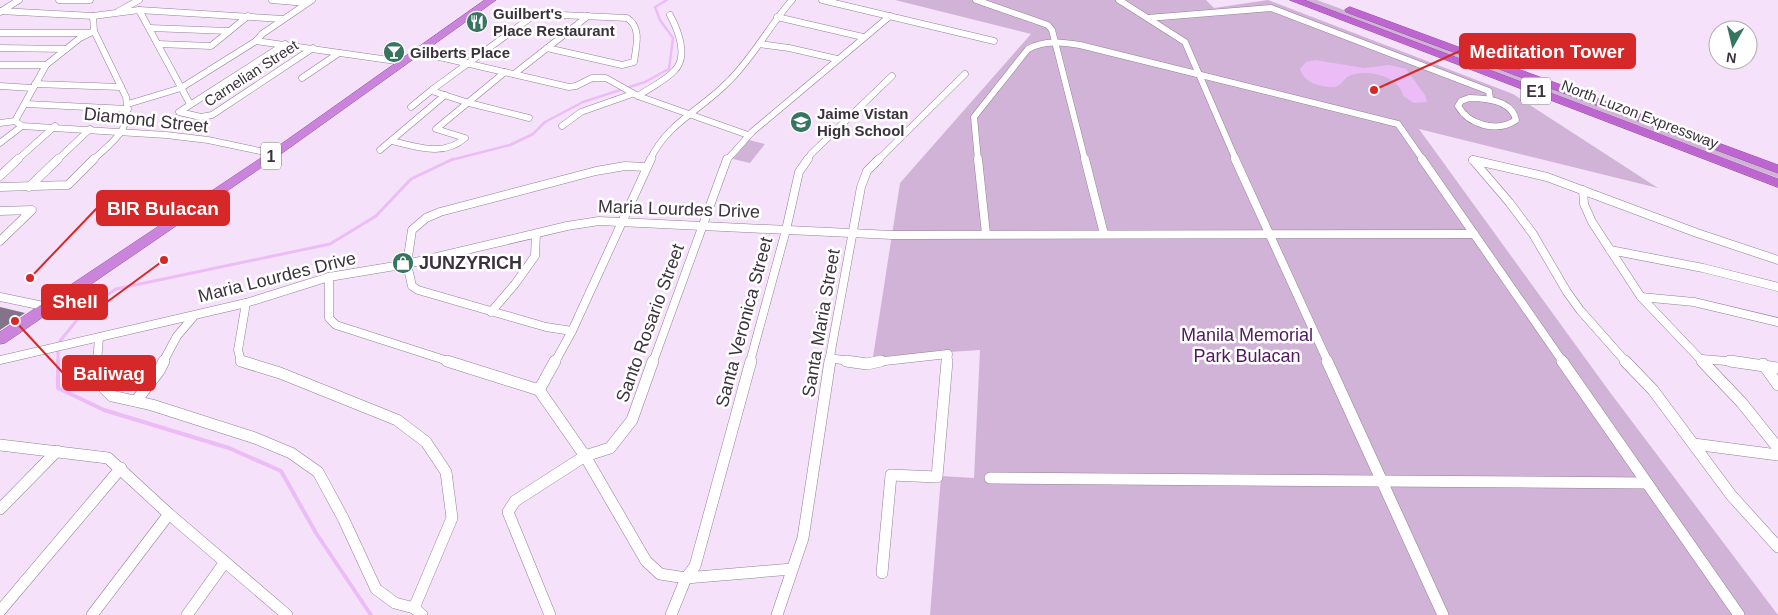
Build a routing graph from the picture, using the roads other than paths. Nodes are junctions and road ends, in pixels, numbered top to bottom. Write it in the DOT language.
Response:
graph roads {
  1 [pos="19,0"];
  2 [pos="59,0"];
  3 [pos="90,0"];
  4 [pos="139,0"];
  5 [pos="272,0"];
  6 [pos="491,0"];
  7 [pos="792,0"];
  8 [pos="822,0"];
  9 [pos="976,0"];
  10 [pos="1119,0"];
  11 [pos="1295,0"];
  12 [pos="1322,0"];
  13 [pos="309,2"];
  14 [pos="139,10"];
  15 [pos="0,11"];
  16 [pos="117,13"];
  17 [pos="670,15"];
  18 [pos="93,16"];
  19 [pos="248,16"];
  20 [pos="588,16"];
  21 [pos="890,16"];
  22 [pos="777,17"];
  23 [pos="1148,18"];
  24 [pos="283,19"];
  25 [pos="150,28"];
  26 [pos="229,31"];
  27 [pos="91,32"];
  28 [pos="0,33"];
  29 [pos="863,37"];
  30 [pos="256,41"];
  31 [pos="994,41"];
  32 [pos="1055,42"];
  33 [pos="158,44"];
  34 [pos="284,44"];
  35 [pos="759,44"];
  36 [pos="0,48"];
  37 [pos="313,48"];
  38 [pos="546,48"];
  39 [pos="66,49"];
  40 [pos="339,52"];
  41 [pos="418,52"];
  42 [pos="837,59"];
  43 [pos="403,62"];
  44 [pos="470,63"];
  45 [pos="0,65"];
  46 [pos="46,65"];
  47 [pos="622,65"];
  48 [pos="505,72"];
  49 [pos="514,74"];
  50 [pos="965,74"];
  51 [pos="1198,74"];
  52 [pos="892,76"];
  53 [pos="302,78"];
  54 [pos="606,78"];
  55 [pos="0,86"];
  56 [pos="34,86"];
  57 [pos="121,87"];
  58 [pos="620,87"];
  59 [pos="180,88"];
  60 [pos="433,90"];
  61 [pos="633,94"];
  62 [pos="446,95"];
  63 [pos="1490,99"];
  64 [pos="469,103"];
  65 [pos="26,104"];
  66 [pos="190,104"];
  67 [pos="128,106"];
  68 [pos="411,107"];
  69 [pos="691,114"];
  70 [pos="529,118"];
  71 [pos="15,121"];
  72 [pos="0,123"];
  73 [pos="22,126"];
  74 [pos="55,126"];
  75 [pos="562,126"];
  76 [pos="90,129"];
  77 [pos="124,130"];
  78 [pos="748,135"];
  79 [pos="392,141"];
  80 [pos="0,142"];
  81 [pos="380,150"];
  82 [pos="274,154"];
  83 [pos="646,167"];
  84 [pos="1778,169"];
  85 [pos="0,176"];
  86 [pos="1778,183"];
  87 [pos="29,186"];
  88 [pos="0,187"];
  89 [pos="1582,190"];
  90 [pos="0,210"];
  91 [pos="622,221"];
  92 [pos="703,226"];
  93 [pos="786,230"];
  94 [pos="536,234"];
  95 [pos="853,234"];
  96 [pos="986,234"];
  97 [pos="1104,234"];
  98 [pos="1269,234"];
  99 [pos="1474,234"];
  100 [pos="0,241"];
  101 [pos="1610,250"];
  102 [pos="1778,260"];
  103 [pos="407,264"];
  104 [pos="329,277"];
  105 [pos="1778,287"];
  106 [pos="0,297"];
  107 [pos="1641,297"];
  108 [pos="246,302"];
  109 [pos="48,307"];
  110 [pos="491,312"];
  111 [pos="196,315"];
  112 [pos="1778,322"];
  113 [pos="572,331"];
  114 [pos="98,338"];
  115 [pos="0,339"];
  116 [pos="830,358"];
  117 [pos="1702,359"];
  118 [pos="0,360"];
  119 [pos="1763,364"];
  120 [pos="1778,368"];
  121 [pos="1778,385"];
  122 [pos="539,390"];
  123 [pos="136,401"];
  124 [pos="1694,444"];
  125 [pos="0,445"];
  126 [pos="1778,448"];
  127 [pos="57,451"];
  128 [pos="1778,455"];
  129 [pos="586,456"];
  130 [pos="122,468"];
  131 [pos="990,478"];
  132 [pos="1382,481"];
  133 [pos="1647,483"];
  134 [pos="0,509"];
  135 [pos="169,514"];
  136 [pos="1778,547"];
  137 [pos="225,562"];
  138 [pos="792,569"];
  139 [pos="882,573"];
  140 [pos="686,578"];
  141 [pos="0,611"];
  142 [pos="418,611"];
  143 [pos="92,615"];
  144 [pos="187,615"];
  145 [pos="287,615"];
  146 [pos="550,615"];
  147 [pos="671,615"];
  148 [pos="777,615"];
  149 [pos="1443,615"];
  150 [pos="1739,615"];
  1 -- 15 [label="street"];
  2 -- 3 [label="street"];
  4 -- 16 [label="street"];
  5 -- 13 [label="street"];
  6 -- 41 [label="highway, 1"];
  7 -- 22 [label="street"];
  8 -- 21 [label="street"];
  9 -- 32 [label="street"];
  10 -- 23 [label="street"];
  11 -- 86 [label="highway, North Luzon Expressway / E1"];
  12 -- 84 [label="highway, North Luzon Expressway / E1"];
  13 -- 24 [label="street"];
  14 -- 16 [label="street"];
  14 -- 19 [label="street"];
  14 -- 25 [label="street"];
  15 -- 18 [label="street"];
  16 -- 18 [label="street"];
  17 -- 61 [label="street"];
  18 -- 27 [label="street"];
  19 -- 24 [label="street"];
  19 -- 26 [label="street"];
  20 -- 38 [label="street"];
  20 -- 44 [label="street"];
  20 -- 47 [label="street"];
  21 -- 29 [label="street, Santo Rosario Street"];
  21 -- 31 [label="street"];
  22 -- 29 [label="street"];
  22 -- 35 [label="street"];
  23 -- 51 [label="street"];
  23 -- 63 [label="street"];
  24 -- 30 [label="street"];
  25 -- 26 [label="street"];
  25 -- 33 [label="street"];
  26 -- 33 [label="street"];
  27 -- 28 [label="street"];
  27 -- 39 [label="street"];
  27 -- 57 [label="street"];
  29 -- 42 [label="street, Santo Rosario Street"];
  30 -- 34 [label="street"];
  30 -- 59 [label="street"];
  32 -- 51 [label="street"];
  32 -- 96 [label="street"];
  32 -- 97 [label="street"];
  33 -- 59 [label="street"];
  34 -- 37 [label="street"];
  34 -- 66 [label="street, Carnelian Street"];
  35 -- 42 [label="street"];
  35 -- 69 [label="street"];
  36 -- 39 [label="street"];
  37 -- 40 [label="street"];
  37 -- 66 [label="street, Carnelian Street"];
  38 -- 47 [label="street"];
  38 -- 49 [label="street"];
  39 -- 46 [label="street"];
  40 -- 43 [label="street"];
  40 -- 53 [label="street"];
  41 -- 43 [label="highway, 1"];
  41 -- 44 [label="street"];
  42 -- 78 [label="street, Santo Rosario Street"];
  43 -- 82 [label="highway, 1"];
  44 -- 48 [label="street"];
  44 -- 60 [label="street"];
  45 -- 46 [label="street"];
  46 -- 56 [label="street"];
  47 -- 54 [label="street"];
  48 -- 49 [label="street"];
  48 -- 64 [label="street"];
  49 -- 54 [label="street"];
  50 -- 95 [label="street, Santa Maria Street"];
  51 -- 98 [label="street"];
  51 -- 99 [label="street"];
  52 -- 93 [label="street, Santa Veronica Street"];
  54 -- 58 [label="street"];
  55 -- 56 [label="street"];
  56 -- 57 [label="street"];
  56 -- 65 [label="street"];
  57 -- 67 [label="street"];
  58 -- 61 [label="street"];
  59 -- 66 [label="street"];
  59 -- 67 [label="street"];
  60 -- 62 [label="street"];
  60 -- 68 [label="street"];
  61 -- 69 [label="street"];
  61 -- 75 [label="street"];
  62 -- 64 [label="street"];
  62 -- 79 [label="street"];
  63 -- 63 [label="street"];
  64 -- 70 [label="street"];
  64 -- 79 [label="street"];
  65 -- 67 [label="street"];
  65 -- 71 [label="street"];
  67 -- 77 [label="street"];
  69 -- 78 [label="street"];
  69 -- 83 [label="street"];
  71 -- 72 [label="street"];
  71 -- 73 [label="street"];
  73 -- 74 [label="street, Diamond Street"];
  73 -- 80 [label="street"];
  74 -- 76 [label="street, Diamond Street"];
  74 -- 85 [label="street"];
  76 -- 77 [label="street, Diamond Street"];
  76 -- 87 [label="street"];
  77 -- 82 [label="street, Diamond Street"];
  77 -- 87 [label="street"];
  78 -- 92 [label="street, Santo Rosario Street"];
  79 -- 81 [label="street"];
  82 -- 109 [label="highway, 1"];
  83 -- 91 [label="street"];
  83 -- 103 [label="street"];
  87 -- 88 [label="street"];
  89 -- 101 [label="street"];
  89 -- 102 [label="street"];
  89 -- 124 [label="street"];
  90 -- 100 [label="street"];
  91 -- 92 [label="street, Maria Lourdes Drive"];
  91 -- 94 [label="street, Maria Lourdes Drive"];
  91 -- 113 [label="street"];
  92 -- 93 [label="street, Maria Lourdes Drive"];
  92 -- 129 [label="street, Santo Rosario Street"];
  93 -- 95 [label="street, Maria Lourdes Drive"];
  93 -- 140 [label="street, Santa Veronica Street"];
  94 -- 103 [label="street, Maria Lourdes Drive"];
  94 -- 110 [label="street"];
  95 -- 96 [label="street, Maria Lourdes Drive"];
  95 -- 116 [label="street, Santa Maria Street"];
  96 -- 97 [label="street, Maria Lourdes Drive"];
  97 -- 98 [label="street, Maria Lourdes Drive"];
  98 -- 99 [label="street, Maria Lourdes Drive"];
  98 -- 132 [label="street"];
  99 -- 133 [label="street"];
  101 -- 105 [label="street"];
  101 -- 107 [label="street"];
  103 -- 104 [label="street, Maria Lourdes Drive"];
  103 -- 110 [label="street"];
  104 -- 108 [label="street, Maria Lourdes Drive"];
  104 -- 122 [label="street"];
  106 -- 109 [label="street"];
  107 -- 112 [label="street"];
  107 -- 117 [label="street"];
  108 -- 111 [label="street, Maria Lourdes Drive"];
  108 -- 142 [label="street"];
  109 -- 115 [label="highway, 1"];
  110 -- 113 [label="street"];
  111 -- 114 [label="street, Maria Lourdes Drive"];
  111 -- 123 [label="street"];
  113 -- 122 [label="street"];
  114 -- 118 [label="street, Maria Lourdes Drive"];
  114 -- 123 [label="street"];
  116 -- 138 [label="street, Santa Maria Street"];
  116 -- 139 [label="street"];
  117 -- 119 [label="street"];
  117 -- 126 [label="street"];
  119 -- 120 [label="street"];
  119 -- 121 [label="street"];
  122 -- 129 [label="street"];
  123 -- 142 [label="street"];
  124 -- 128 [label="street"];
  124 -- 136 [label="street"];
  125 -- 127 [label="street"];
  127 -- 130 [label="street"];
  127 -- 134 [label="street"];
  129 -- 140 [label="street"];
  129 -- 146 [label="street, Santo Rosario Street"];
  130 -- 135 [label="street"];
  130 -- 141 [label="street"];
  131 -- 132 [label="street"];
  132 -- 133 [label="street"];
  132 -- 149 [label="street"];
  133 -- 150 [label="street"];
  135 -- 137 [label="street"];
  135 -- 143 [label="street"];
  137 -- 144 [label="street"];
  137 -- 145 [label="street"];
  138 -- 140 [label="street"];
  138 -- 148 [label="street, Santa Maria Street"];
  140 -- 147 [label="street, Santa Veronica Street"];
}
